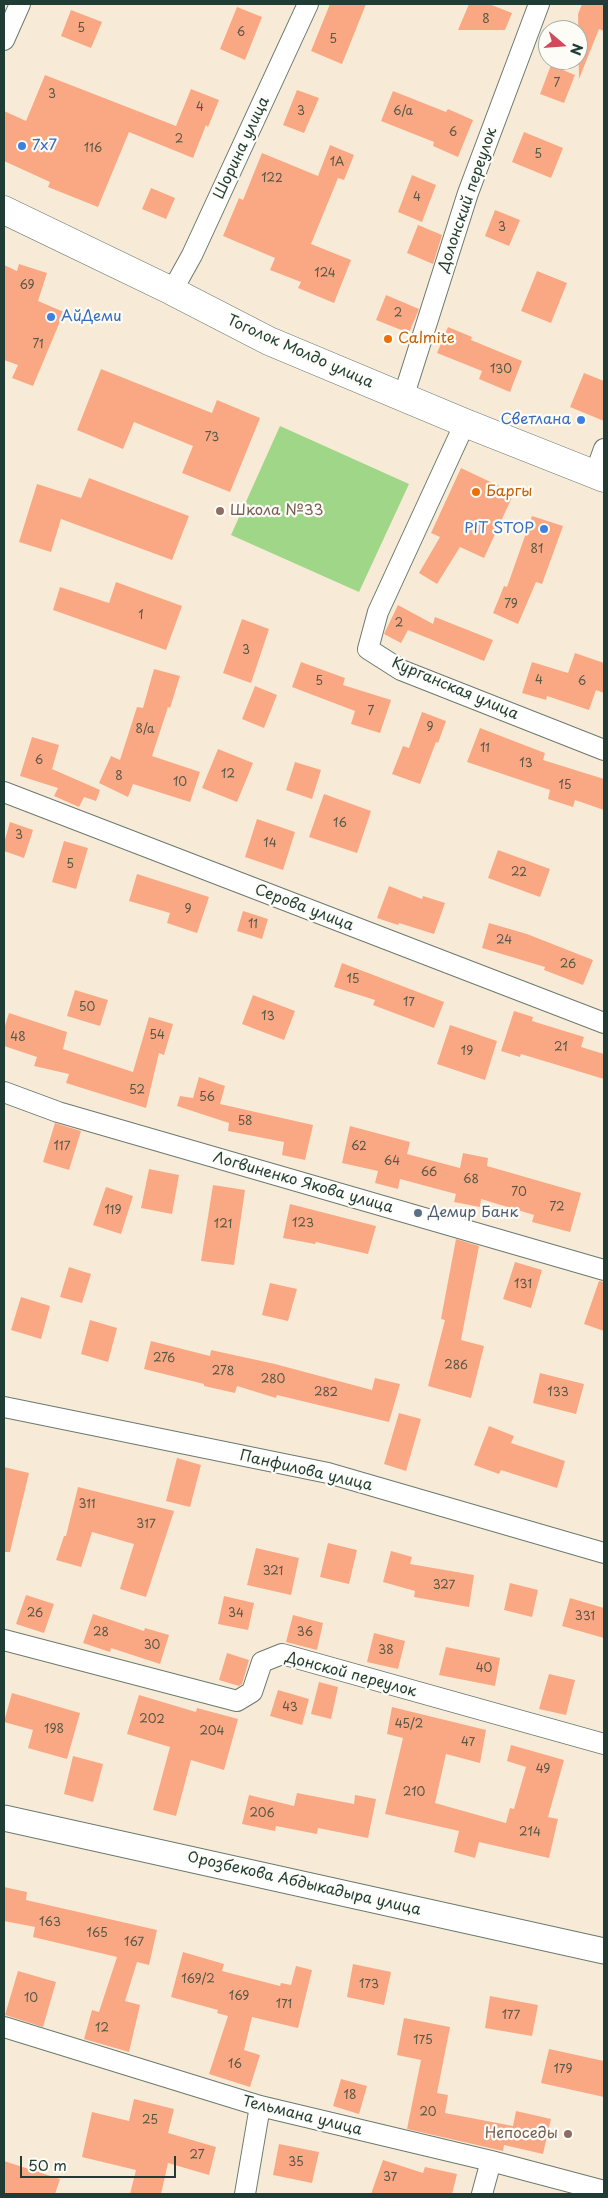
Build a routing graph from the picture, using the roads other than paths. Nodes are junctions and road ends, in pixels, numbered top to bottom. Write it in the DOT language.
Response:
graph roads {
  1 [pos="20,4"];
  2 [pos="308,4"];
  3 [pos="540,4"];
  4 [pos="4,40"];
  5 [pos="4,210"];
  6 [pos="172,291"];
  7 [pos="403,398"];
  8 [pos="465,423"];
  9 [pos="601,467"];
  10 [pos="604,750"];
  11 [pos="4,792"];
  12 [pos="604,1023"];
  13 [pos="4,1092"];
  14 [pos="604,1270"];
  15 [pos="4,1407"];
  16 [pos="604,1553"];
  17 [pos="4,1640"];
  18 [pos="604,1744"];
  19 [pos="4,1818"];
  20 [pos="604,1951"];
  21 [pos="4,2027"];
  22 [pos="260,2106"];
  23 [pos="490,2161"];
  24 [pos="604,2192"];
  25 [pos="245,2194"];
  26 [pos="482,2194"];
  1 -- 4 [label="street"];
  2 -- 6 [label="street, Шорина улица"];
  3 -- 7 [label="street, Долонский переулок"];
  5 -- 6 [label="main road, Тоголок Молдо улица"];
  6 -- 7 [label="main road, Тоголок Молдо улица"];
  7 -- 8 [label="main road, Тоголок Молдо улица"];
  8 -- 9 [label="main road, Тоголок Молдо улица"];
  8 -- 10 [label="street, Курганская улица"];
  11 -- 12 [label="street, Серова улица"];
  13 -- 14 [label="street, Логвиненко Якова улица"];
  15 -- 16 [label="street, Панфилова улица"];
  17 -- 18 [label="street, Донской переулок"];
  19 -- 20 [label="street, Орозбекова Абдыкадыра улица"];
  21 -- 22 [label="street, Тельмана улица"];
  22 -- 23 [label="street, Тельмана улица"];
  22 -- 25 [label="street"];
  23 -- 24 [label="street, Тельмана улица"];
  23 -- 26 [label="street"];
}
